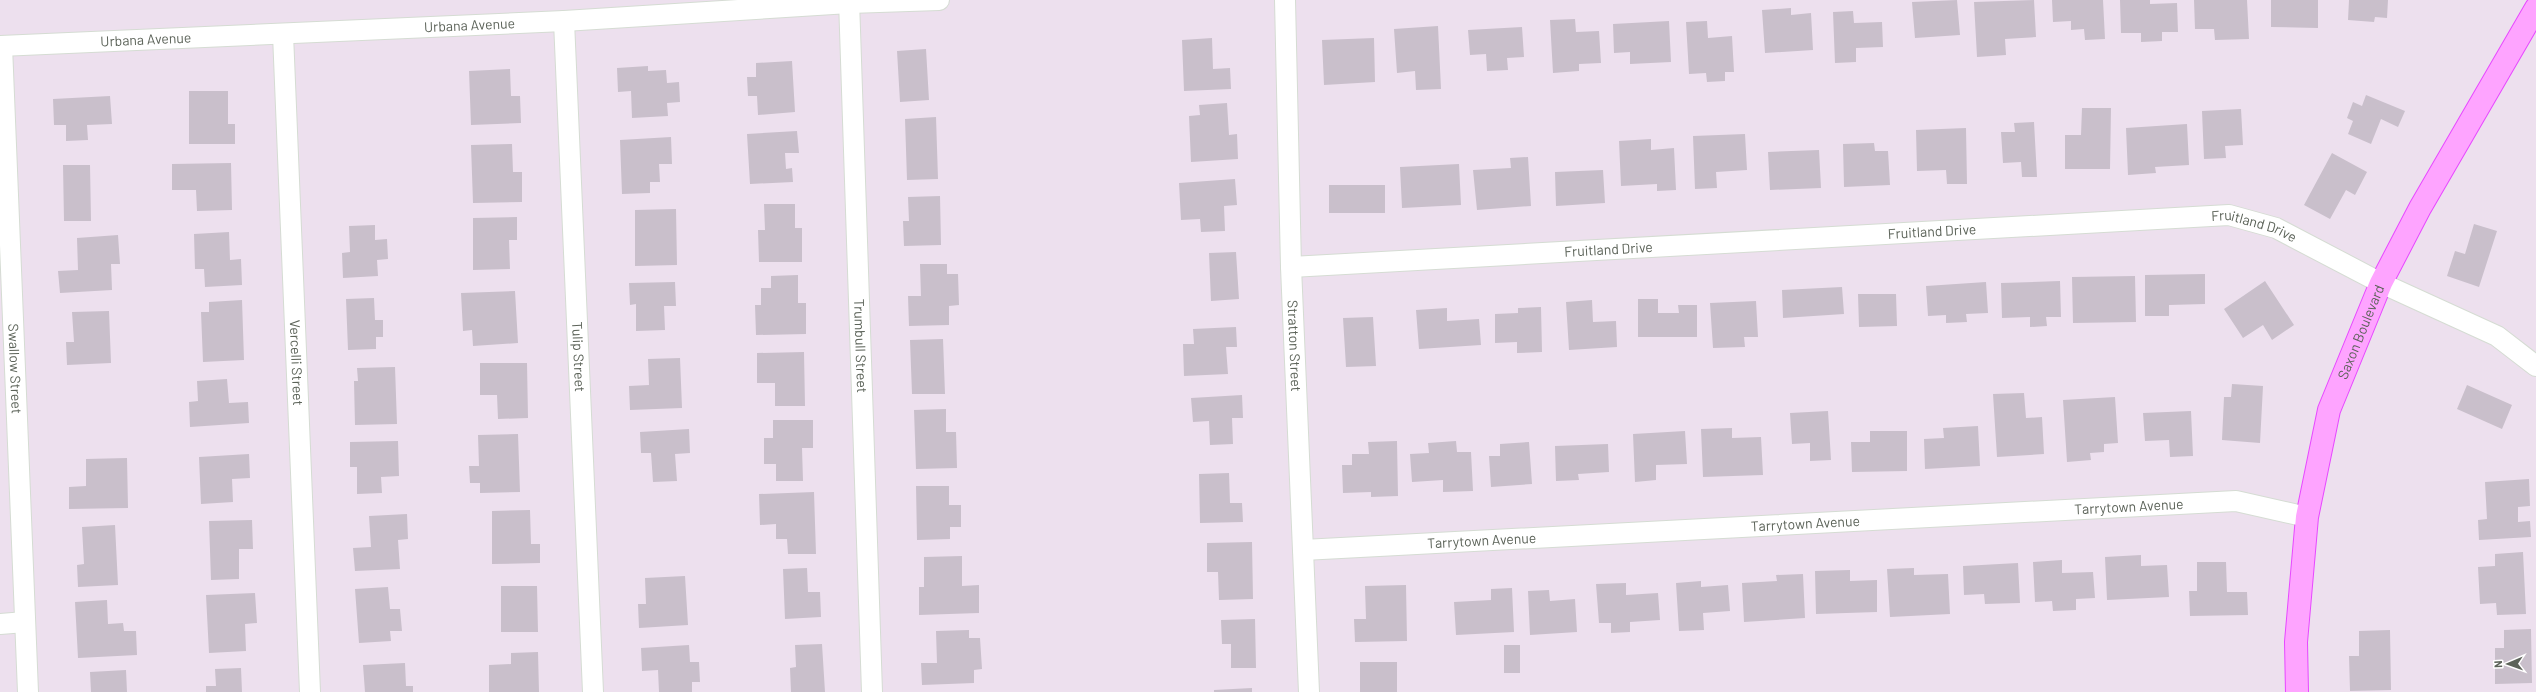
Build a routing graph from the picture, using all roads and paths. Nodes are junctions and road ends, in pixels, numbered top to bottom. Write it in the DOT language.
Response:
graph roads {
  1 [pos="938,0"];
  2 [pos="1285,0"];
  3 [pos="849,2"];
  4 [pos="2536,8"];
  5 [pos="564,21"];
  6 [pos="283,34"];
  7 [pos="1,46"];
  8 [pos="1291,267"];
  9 [pos="2381,283"];
  10 [pos="7,334"];
  11 [pos="2536,366"];
  12 [pos="2307,517"];
  13 [pos="1303,550"];
  14 [pos="25,622"];
  15 [pos="0,624"];
  16 [pos="28,692"];
  17 [pos="310,692"];
  18 [pos="593,692"];
  19 [pos="872,692"];
  20 [pos="1309,692"];
  21 [pos="2297,692"];
  1 -- 3 [label="street, Urbana Avenue"];
  2 -- 8 [label="street, Stratton Street"];
  3 -- 5 [label="street, Urbana Avenue"];
  3 -- 19 [label="street, Trumbull Street"];
  4 -- 9 [label="main road, Saxon Boulevard"];
  5 -- 6 [label="street, Urbana Avenue"];
  5 -- 18 [label="street, Tulip Street"];
  6 -- 7 [label="street, Urbana Avenue"];
  6 -- 17 [label="street, Vercelli Street"];
  7 -- 10 [label="street, Swallow Street"];
  8 -- 9 [label="street, Fruitland Drive"];
  8 -- 13 [label="street, Stratton Street"];
  9 -- 11 [label="street, Fruitland Drive"];
  9 -- 12 [label="main road, Saxon Boulevard"];
  10 -- 14 [label="street, Swallow Street"];
  12 -- 13 [label="street, Tarrytown Avenue"];
  12 -- 21 [label="main road, Saxon Boulevard"];
  13 -- 20 [label="street, Stratton Street"];
  14 -- 15 [label="street"];
  14 -- 16 [label="street, Swallow Street"];
}
